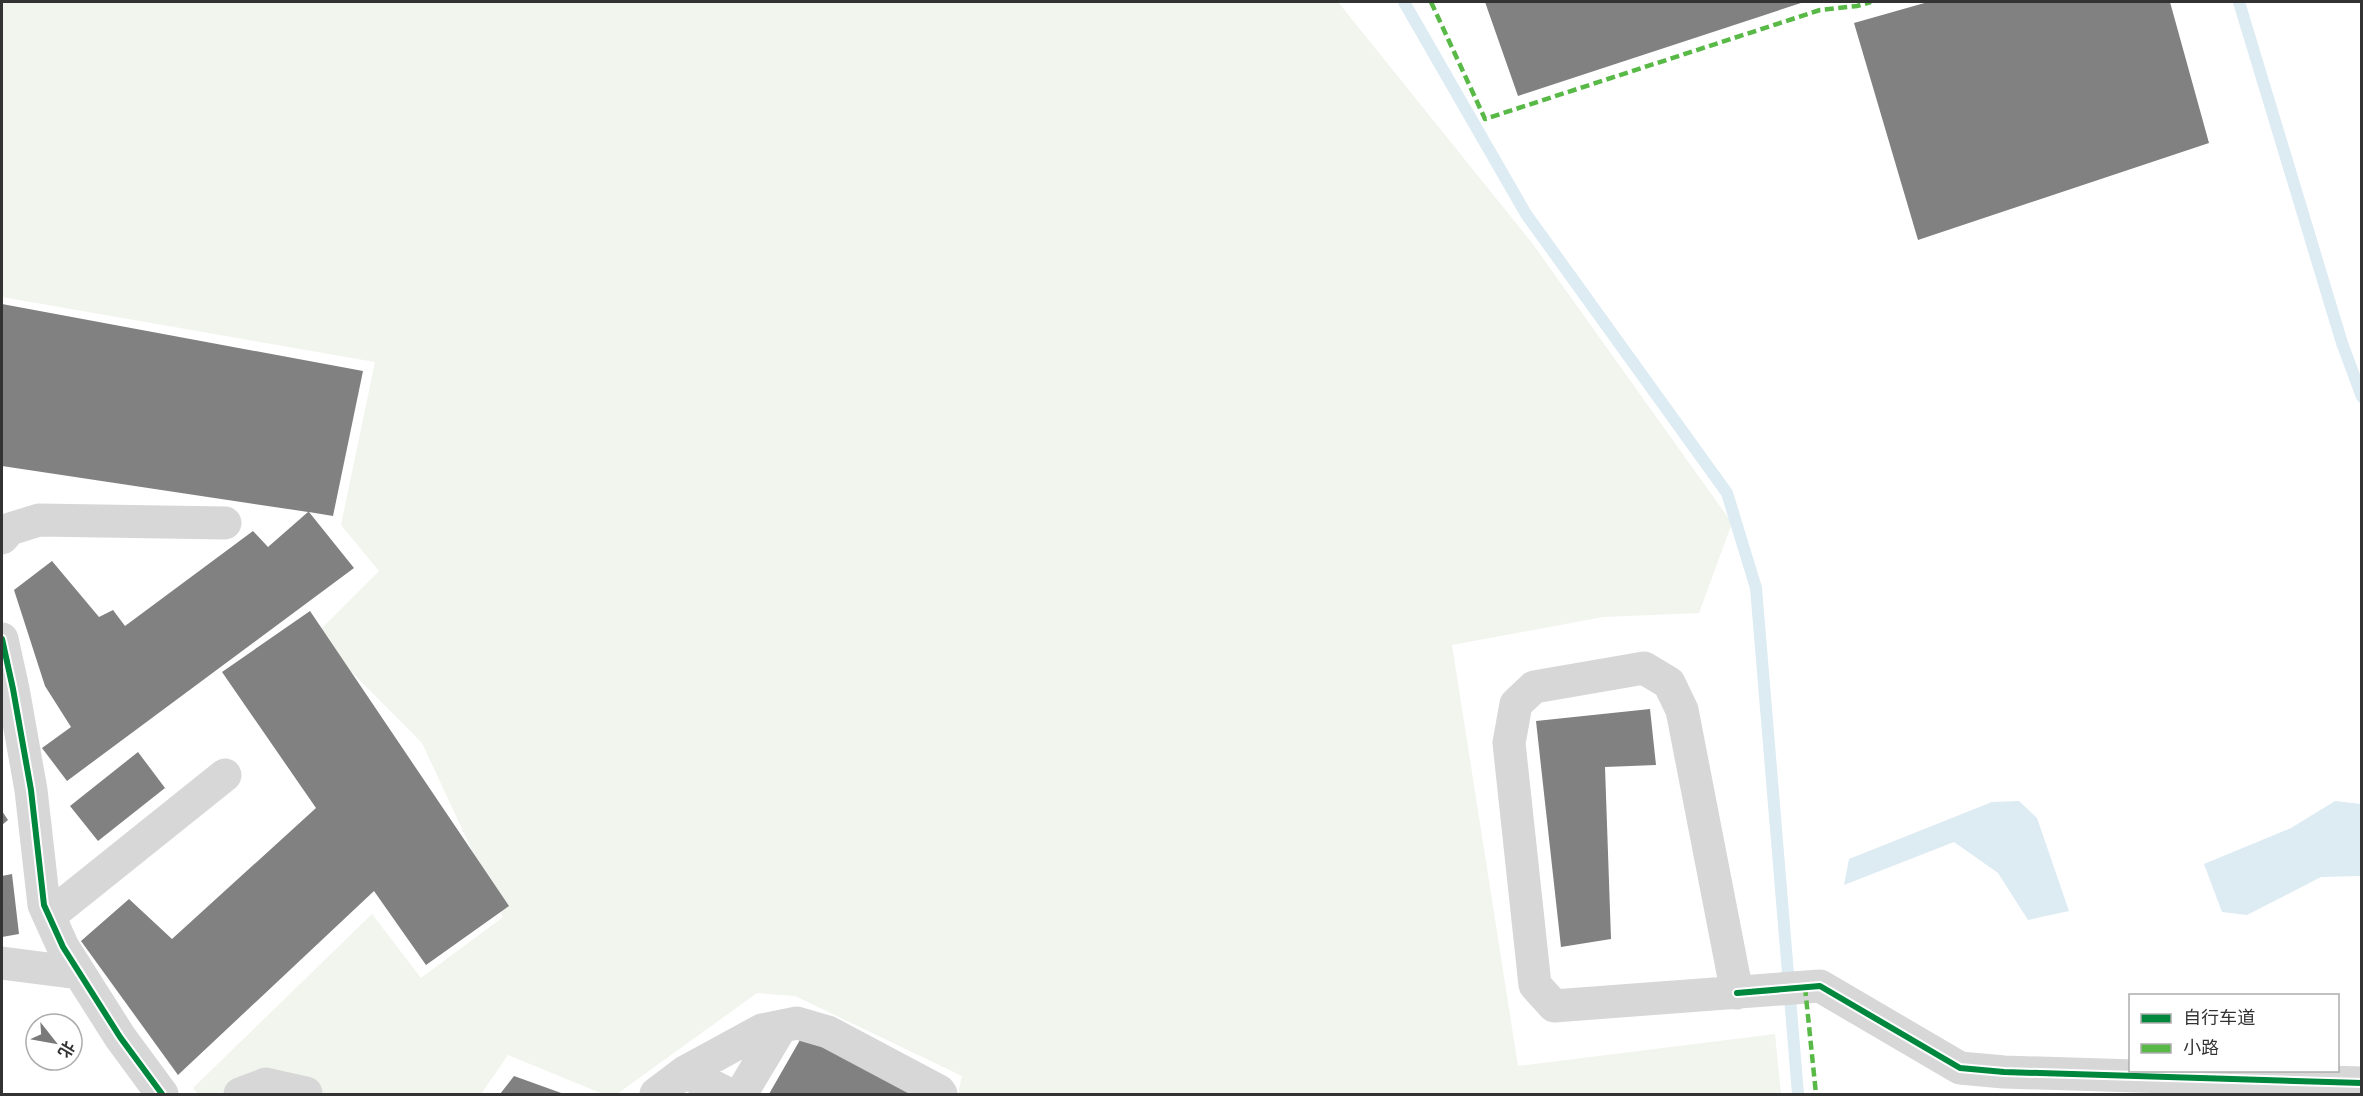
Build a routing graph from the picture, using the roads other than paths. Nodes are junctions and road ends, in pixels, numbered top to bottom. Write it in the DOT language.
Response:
graph roads {
  1 [pos="225,523"];
  2 [pos="2,538"];
  3 [pos="2,644"];
  4 [pos="225,774"];
  5 [pos="49,916"];
  6 [pos="2,963"];
  7 [pos="80,973"];
  8 [pos="1737,993"];
  9 [pos="781,1027"];
  10 [pos="685,1072"];
  11 [pos="2361,1083"];
  12 [pos="306,1093"];
  13 [pos="162,1095"];
  14 [pos="240,1095"];
  15 [pos="656,1095"];
  16 [pos="728,1095"];
  17 [pos="741,1095"];
  18 [pos="941,1095"];
  1 -- 2 [label="street"];
  3 -- 5 [label="street"];
  4 -- 5 [label="street"];
  5 -- 7 [label="street"];
  6 -- 7 [label="street"];
  7 -- 13 [label="street"];
  8 -- 8 [label="street"];
  8 -- 11 [label="street"];
  9 -- 10 [label="street"];
  9 -- 17 [label="street"];
  9 -- 18 [label="street"];
  10 -- 15 [label="street"];
  10 -- 16 [label="street"];
  12 -- 14 [label="street"];
}
